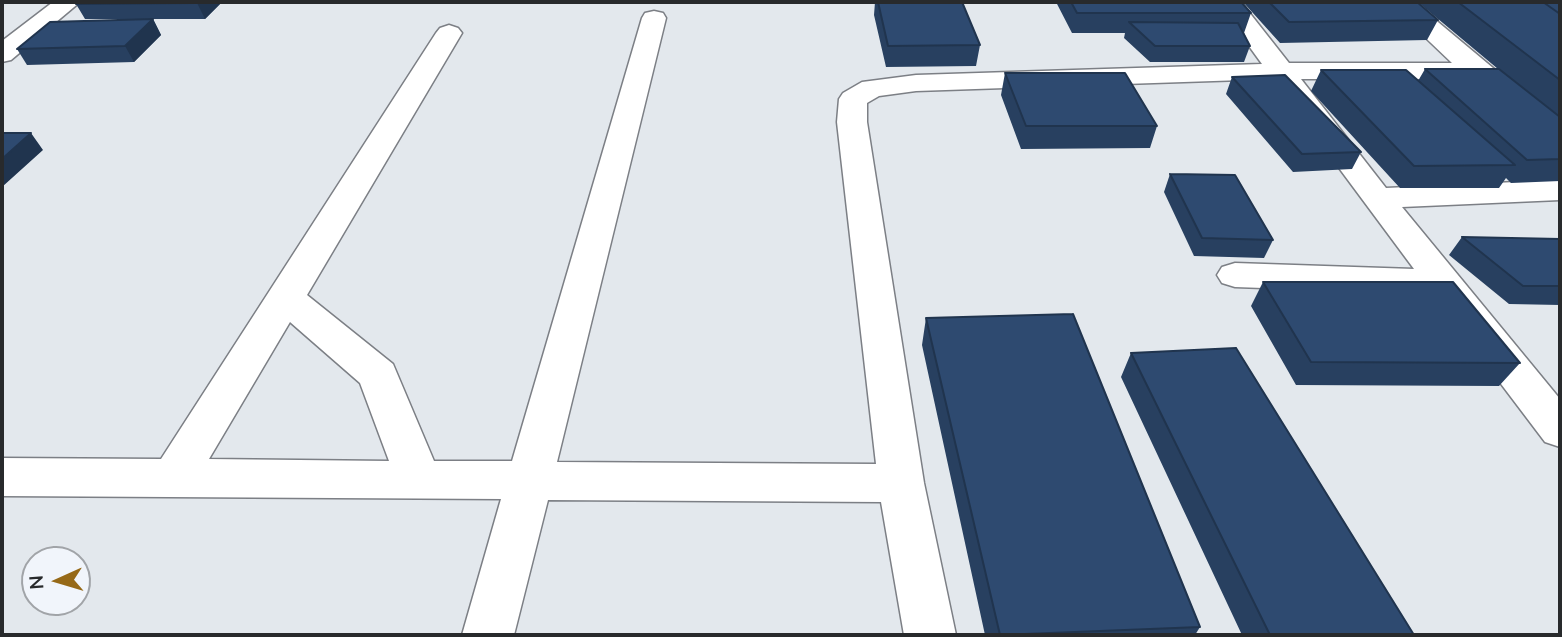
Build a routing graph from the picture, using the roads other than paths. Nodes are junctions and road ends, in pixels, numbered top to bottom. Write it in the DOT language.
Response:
graph roads {
  1 [pos="68,2"];
  2 [pos="1229,2"];
  3 [pos="1400,2"];
  4 [pos="654,18"];
  5 [pos="449,33"];
  6 [pos="2,54"];
  7 [pos="1283,71"];
  8 [pos="1477,71"];
  9 [pos="1560,139"];
  10 [pos="1560,190"];
  11 [pos="1377,198"];
  12 [pos="1236,275"];
  13 [pos="1443,282"];
  14 [pos="285,297"];
  15 [pos="1560,430"];
  16 [pos="2,477"];
  17 [pos="174,478"];
  18 [pos="419,479"];
  19 [pos="530,481"];
  20 [pos="901,483"];
  21 [pos="488,635"];
  22 [pos="930,635"];
  1 -- 6 [label="street"];
  2 -- 7 [label="street"];
  3 -- 8 [label="street"];
  4 -- 19 [label="street"];
  5 -- 14 [label="street"];
  7 -- 8 [label="street"];
  7 -- 11 [label="street"];
  7 -- 20 [label="street"];
  8 -- 9 [label="street"];
  10 -- 11 [label="street"];
  11 -- 13 [label="street"];
  12 -- 13 [label="street"];
  13 -- 15 [label="street"];
  14 -- 17 [label="street"];
  14 -- 18 [label="street"];
  16 -- 17 [label="street"];
  17 -- 18 [label="street"];
  18 -- 19 [label="street"];
  19 -- 20 [label="street"];
  19 -- 21 [label="street"];
  20 -- 22 [label="street"];
}
